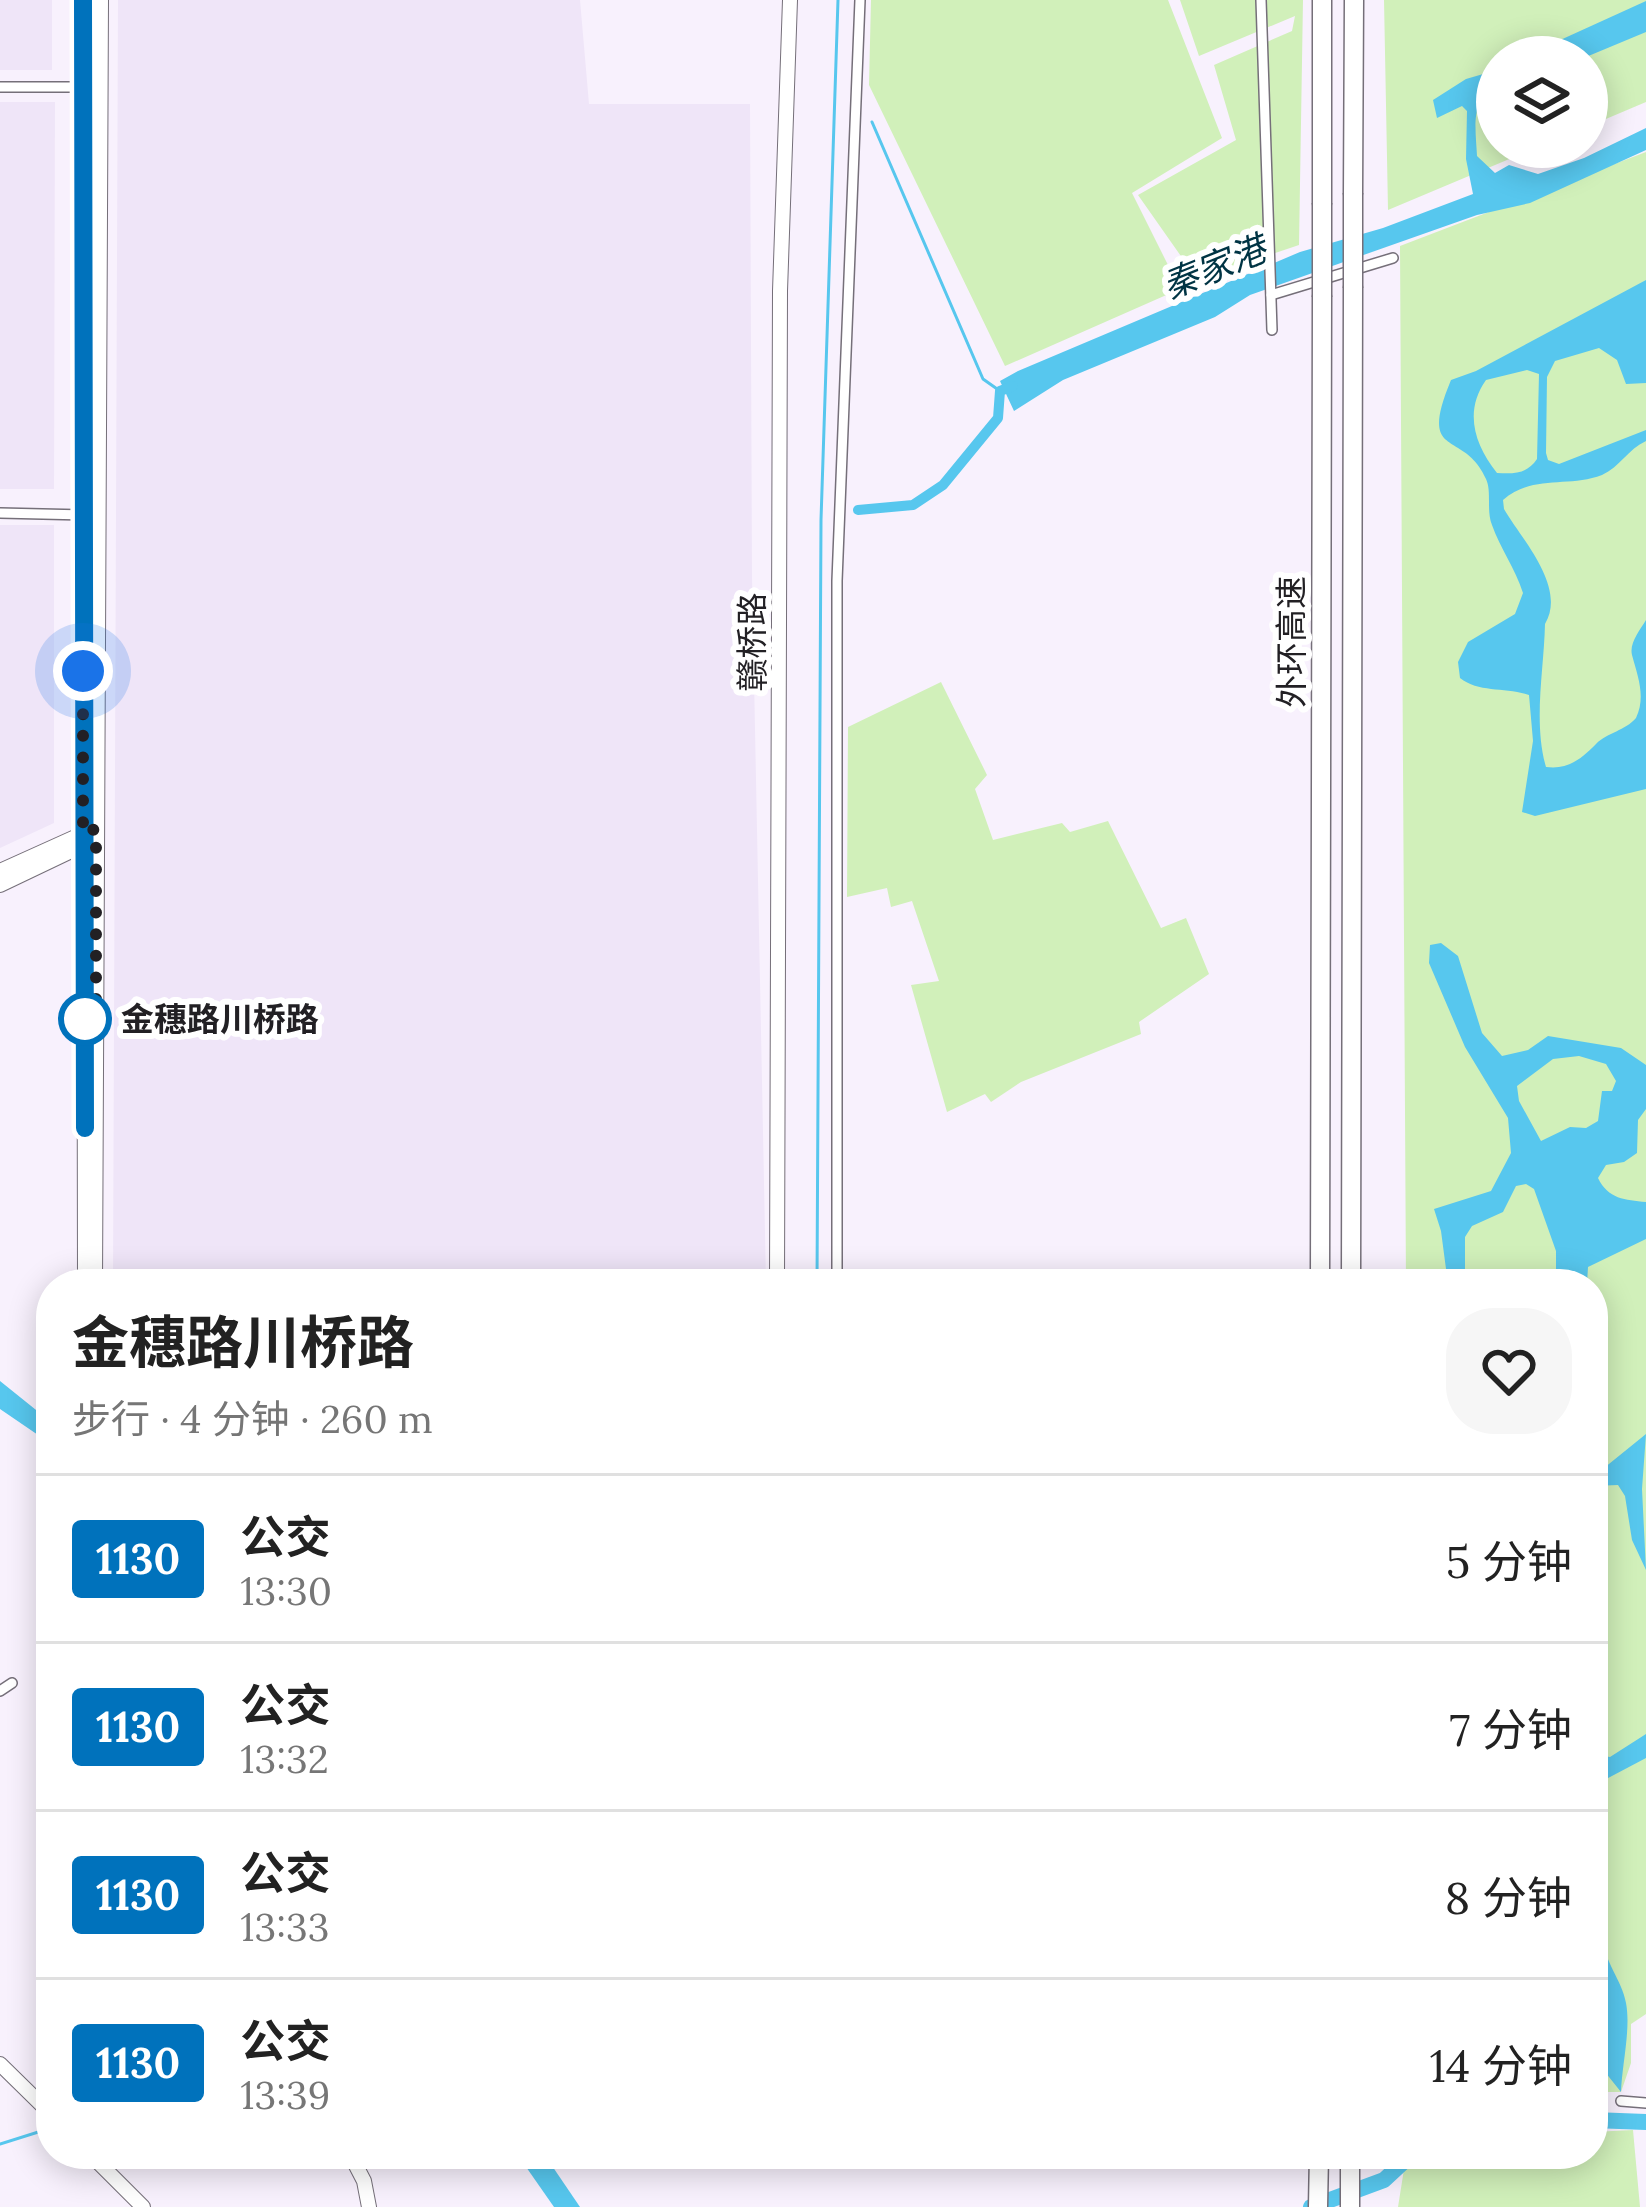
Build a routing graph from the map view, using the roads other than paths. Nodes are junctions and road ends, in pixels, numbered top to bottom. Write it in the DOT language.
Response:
graph roads {
  1 [pos="83,0"];
  2 [pos="101,0"];
  3 [pos="790,0"];
  4 [pos="860,0"];
  5 [pos="1262,0"];
  6 [pos="1322,0"];
  7 [pos="1354,0"];
  8 [pos="0,87"];
  9 [pos="92,87"];
  10 [pos="1393,258"];
  11 [pos="1271,293"];
  12 [pos="1272,330"];
  13 [pos="0,513"];
  14 [pos="91,515"];
  15 [pos="90,837"];
  16 [pos="0,871"];
  17 [pos="0,885"];
  18 [pos="85,1269"];
  19 [pos="95,1269"];
  20 [pos="777,1269"];
  21 [pos="837,1269"];
  22 [pos="1320,1269"];
  23 [pos="1352,1269"];
  24 [pos="12,1683"];
  25 [pos="0,1691"];
  26 [pos="0,2063"];
  27 [pos="36,2099"];
  28 [pos="1622,2101"];
  29 [pos="1646,2103"];
  30 [pos="106,2169"];
  31 [pos="356,2169"];
  32 [pos="1318,2169"];
  33 [pos="1350,2169"];
  34 [pos="143,2207"];
  35 [pos="366,2207"];
  36 [pos="1318,2207"];
  37 [pos="1350,2207"];
  1 -- 9 [label="street"];
  2 -- 9 [label="street"];
  3 -- 20 [label="street, 赣桥路"];
  4 -- 21 [label="street"];
  5 -- 11 [label="street"];
  6 -- 22 [label="highway, 外环高速, bridge"];
  7 -- 23 [label="highway, 外环高速, bridge"];
  8 -- 9 [label="street"];
  9 -- 14 [label="street"];
  10 -- 11 [label="street"];
  11 -- 12 [label="street"];
  13 -- 14 [label="street"];
  14 -- 15 [label="street"];
  15 -- 16 [label="street"];
  15 -- 17 [label="street"];
  15 -- 18 [label="street"];
  15 -- 19 [label="street"];
  24 -- 25 [label="street"];
  26 -- 27 [label="street"];
  28 -- 29 [label="street"];
  30 -- 34 [label="street"];
  31 -- 35 [label="street"];
  32 -- 36 [label="highway"];
  33 -- 37 [label="highway"];
}
